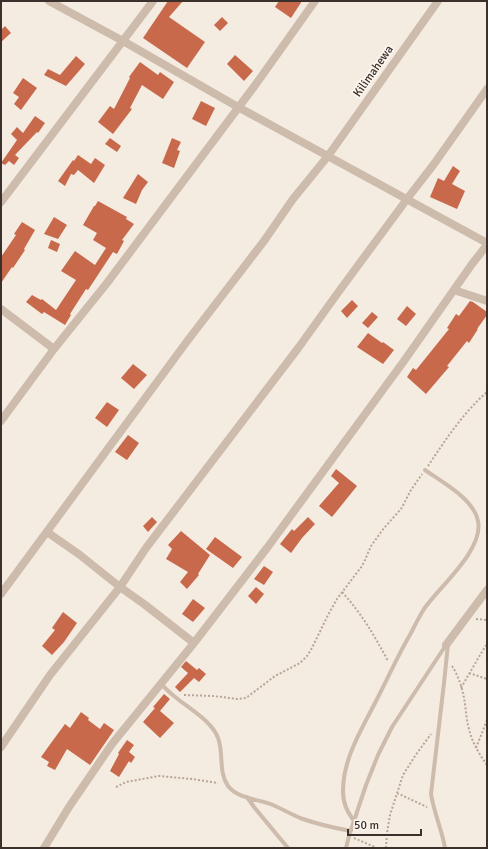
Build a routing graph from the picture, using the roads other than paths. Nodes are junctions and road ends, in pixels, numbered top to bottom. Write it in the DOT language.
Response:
graph roads {
  1 [pos="49,1"];
  2 [pos="153,1"];
  3 [pos="315,1"];
  4 [pos="438,1"];
  5 [pos="123,41"];
  6 [pos="487,89"];
  7 [pos="238,107"];
  8 [pos="328,156"];
  9 [pos="407,199"];
  10 [pos="1,202"];
  11 [pos="487,244"];
  12 [pos="454,290"];
  13 [pos="487,301"];
  14 [pos="1,308"];
  15 [pos="54,349"];
  16 [pos="1,421"];
  17 [pos="425,470"];
  18 [pos="47,532"];
  19 [pos="120,587"];
  20 [pos="487,590"];
  21 [pos="1,594"];
  22 [pos="194,643"];
  23 [pos="447,644"];
  24 [pos="160,684"];
  25 [pos="1,747"];
  26 [pos="247,797"];
  27 [pos="354,821"];
  28 [pos="350,834"];
  29 [pos="44,848"];
  30 [pos="288,848"];
  31 [pos="346,848"];
  32 [pos="445,848"];
  1 -- 5 [label="street"];
  2 -- 5 [label="street"];
  3 -- 7 [label="street"];
  4 -- 8 [label="street, Kilimahewa"];
  5 -- 7 [label="street"];
  5 -- 10 [label="street"];
  6 -- 9 [label="street"];
  7 -- 8 [label="street"];
  7 -- 15 [label="street"];
  8 -- 9 [label="street"];
  8 -- 18 [label="street, Kilimahewa"];
  9 -- 11 [label="street"];
  9 -- 19 [label="street"];
  11 -- 12 [label="street"];
  12 -- 13 [label="street"];
  12 -- 22 [label="street"];
  14 -- 15 [label="street"];
  15 -- 16 [label="street"];
  17 -- 27 [label="lane"];
  18 -- 19 [label="street"];
  18 -- 21 [label="street, Kilimahewa"];
  19 -- 22 [label="street"];
  19 -- 25 [label="street"];
  20 -- 23 [label="street"];
  22 -- 24 [label="street"];
  23 -- 27 [label="lane"];
  23 -- 32 [label="lane"];
  24 -- 26 [label="lane"];
  24 -- 29 [label="street"];
  26 -- 28 [label="lane"];
  26 -- 30 [label="lane"];
  27 -- 28 [label="lane"];
  28 -- 31 [label="lane"];
}
